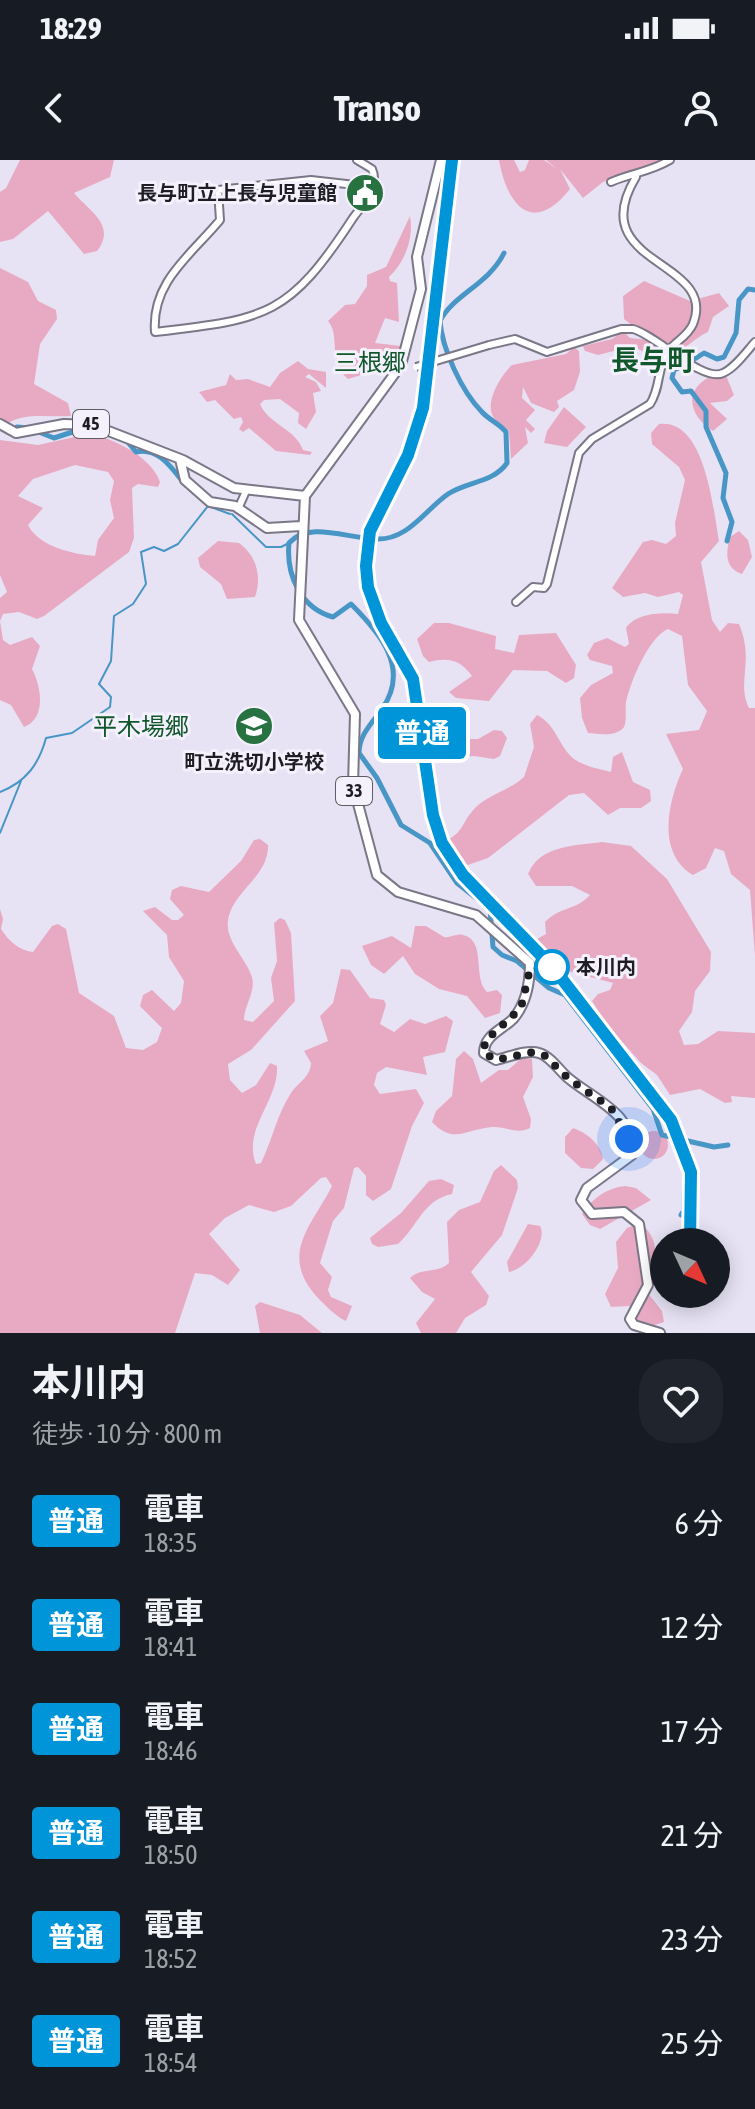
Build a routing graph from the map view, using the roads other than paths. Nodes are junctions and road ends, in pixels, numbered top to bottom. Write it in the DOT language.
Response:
graph roads {
  1 [pos="357,160"];
  2 [pos="441,160"];
  3 [pos="670,160"];
  4 [pos="636,177"];
  5 [pos="611,182"];
  6 [pos="373,187"];
  7 [pos="755,342"];
  8 [pos="670,349"];
  9 [pos="401,365"];
  10 [pos="0,424"];
  11 [pos="180,459"];
  12 [pos="246,491"];
  13 [pos="305,496"];
  14 [pos="238,509"];
  15 [pos="300,531"];
  16 [pos="516,602"];
  17 [pos="660,1333"];
  1 -- 6 [label="street"];
  2 -- 9 [label="main road, 33"];
  3 -- 4 [label="street"];
  4 -- 5 [label="street"];
  4 -- 8 [label="street"];
  6 -- 6 [label="street"];
  7 -- 8 [label="street"];
  8 -- 9 [label="street, bridge"];
  8 -- 16 [label="street"];
  9 -- 13 [label="main road, 33"];
  10 -- 11 [label="main road, 45"];
  11 -- 12 [label="main road, 45"];
  11 -- 14 [label="main road"];
  12 -- 13 [label="main road, 45"];
  12 -- 14 [label="street"];
  13 -- 15 [label="main road, 33"];
  14 -- 15 [label="main road"];
  15 -- 17 [label="main road, 33"];
}
